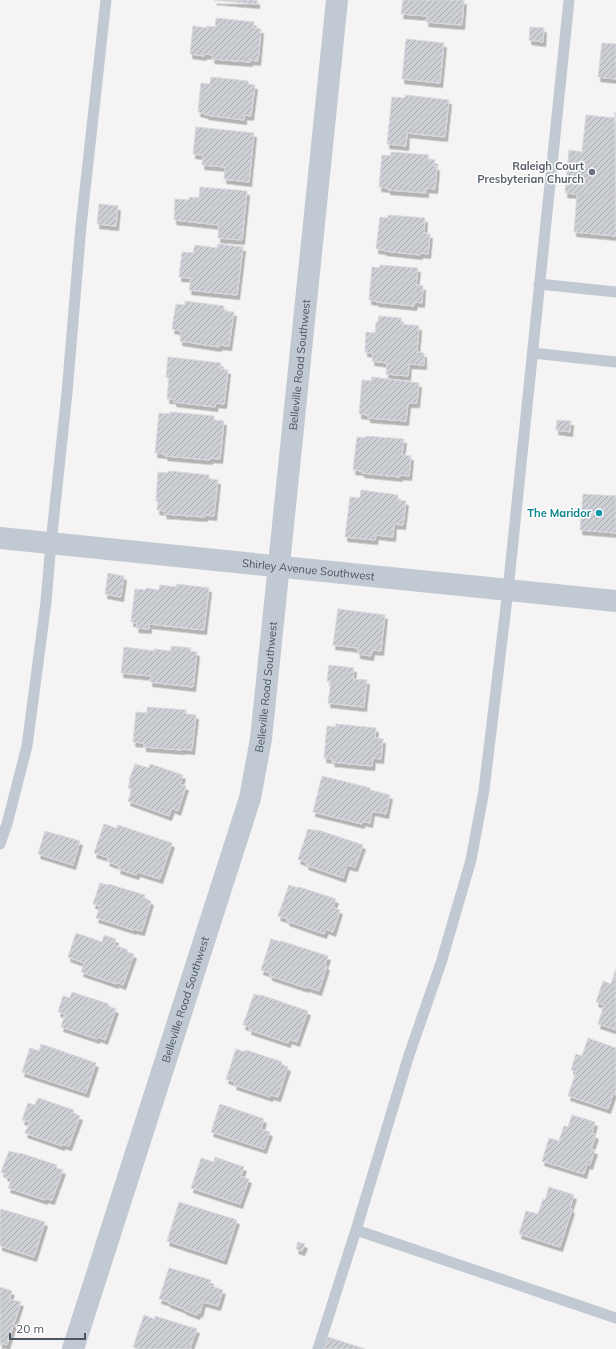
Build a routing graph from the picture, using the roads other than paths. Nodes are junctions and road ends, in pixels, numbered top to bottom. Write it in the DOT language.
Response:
graph roads {
  1 [pos="106,0"];
  2 [pos="337,0"];
  3 [pos="569,0"];
  4 [pos="539,284"];
  5 [pos="616,292"];
  6 [pos="533,353"];
  7 [pos="616,362"];
  8 [pos="0,538"];
  9 [pos="51,543"];
  10 [pos="280,566"];
  11 [pos="508,590"];
  12 [pos="616,601"];
  13 [pos="0,844"];
  14 [pos="356,1230"];
  15 [pos="616,1318"];
  16 [pos="73,1349"];
  17 [pos="318,1349"];
  1 -- 9 [label="lane"];
  2 -- 10 [label="street, Belleville Road Southwest"];
  3 -- 4 [label="lane"];
  4 -- 5 [label="lane"];
  4 -- 6 [label="lane"];
  6 -- 7 [label="lane"];
  6 -- 11 [label="lane"];
  8 -- 9 [label="street, Shirley Avenue Southwest"];
  9 -- 10 [label="street, Shirley Avenue Southwest"];
  9 -- 13 [label="lane"];
  10 -- 11 [label="street, Shirley Avenue Southwest"];
  10 -- 16 [label="street, Belleville Road Southwest"];
  11 -- 12 [label="street, Shirley Avenue Southwest"];
  11 -- 14 [label="lane"];
  14 -- 15 [label="lane"];
  14 -- 17 [label="lane"];
}
